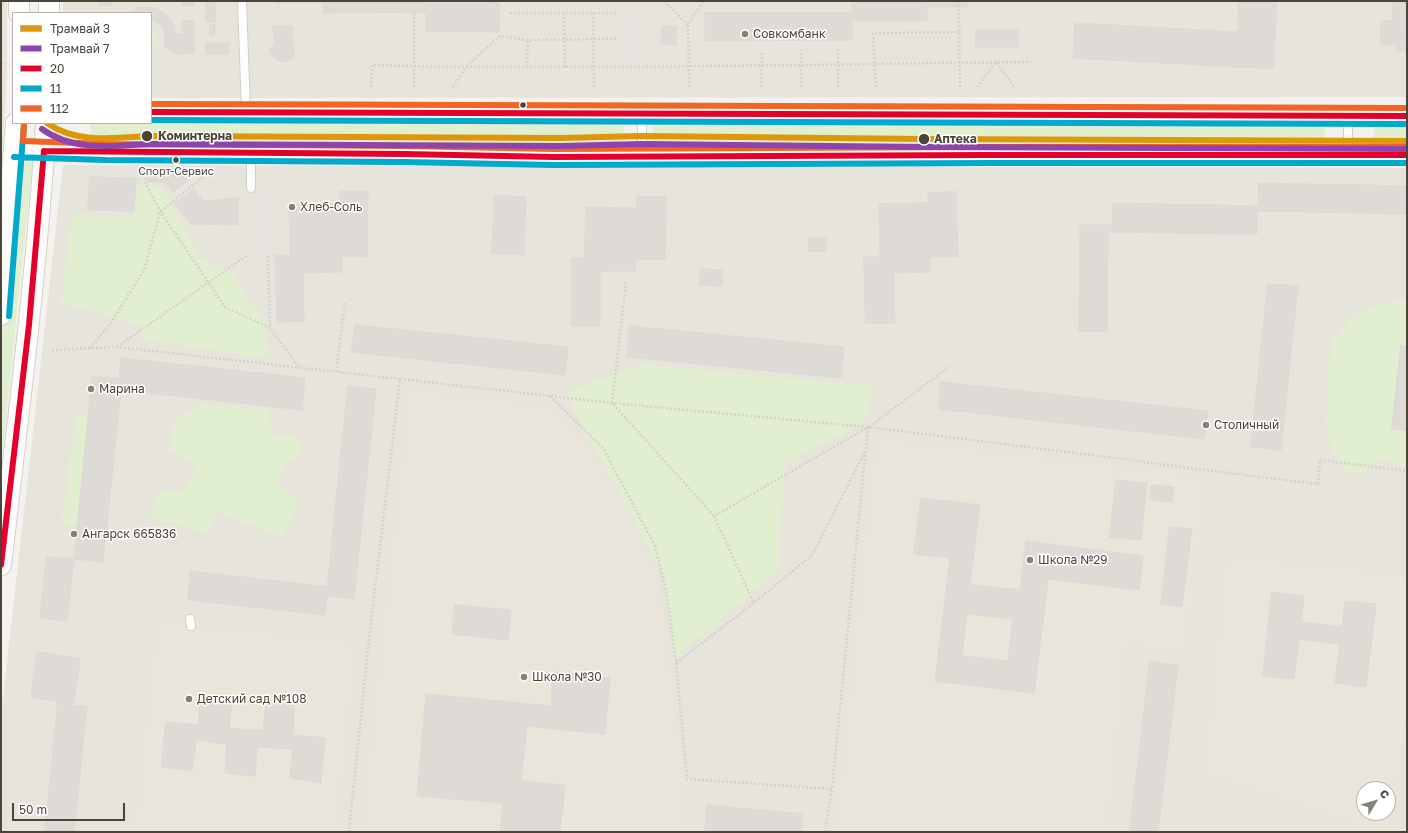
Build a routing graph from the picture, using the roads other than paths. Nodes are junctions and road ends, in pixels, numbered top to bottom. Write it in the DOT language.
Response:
graph roads {
  1 [pos="19,1"];
  2 [pos="49,1"];
  3 [pos="242,1"];
  4 [pos="19,12"];
  5 [pos="49,12"];
  6 [pos="246,111"];
  7 [pos="152,112"];
  8 [pos="642,114"];
  9 [pos="1348,116"];
  10 [pos="1407,116"];
  11 [pos="16,124"];
  12 [pos="46,124"];
  13 [pos="44,151"];
  14 [pos="12,153"];
  15 [pos="251,154"];
  16 [pos="1348,155"];
  17 [pos="1407,155"];
  18 [pos="642,156"];
  19 [pos="251,188"];
  20 [pos="5,225"];
  21 [pos="4,248"];
  22 [pos="1,315"];
  23 [pos="1,565"];
  1 -- 4 [label="street"];
  2 -- 5 [label="street"];
  3 -- 6 [label="lane"];
  6 -- 7 [label="street"];
  6 -- 8 [label="street"];
  8 -- 9 [label="street"];
  8 -- 18 [label="lane"];
  9 -- 10 [label="street"];
  9 -- 16 [label="lane"];
  11 -- 14 [label="street"];
  12 -- 13 [label="street"];
  13 -- 14 [label="street"];
  13 -- 15 [label="street"];
  13 -- 23 [label="street"];
  14 -- 20 [label="street"];
  15 -- 18 [label="street"];
  15 -- 19 [label="lane"];
  16 -- 17 [label="street"];
  16 -- 18 [label="street"];
  20 -- 21 [label="street"];
  21 -- 22 [label="street"];
}
